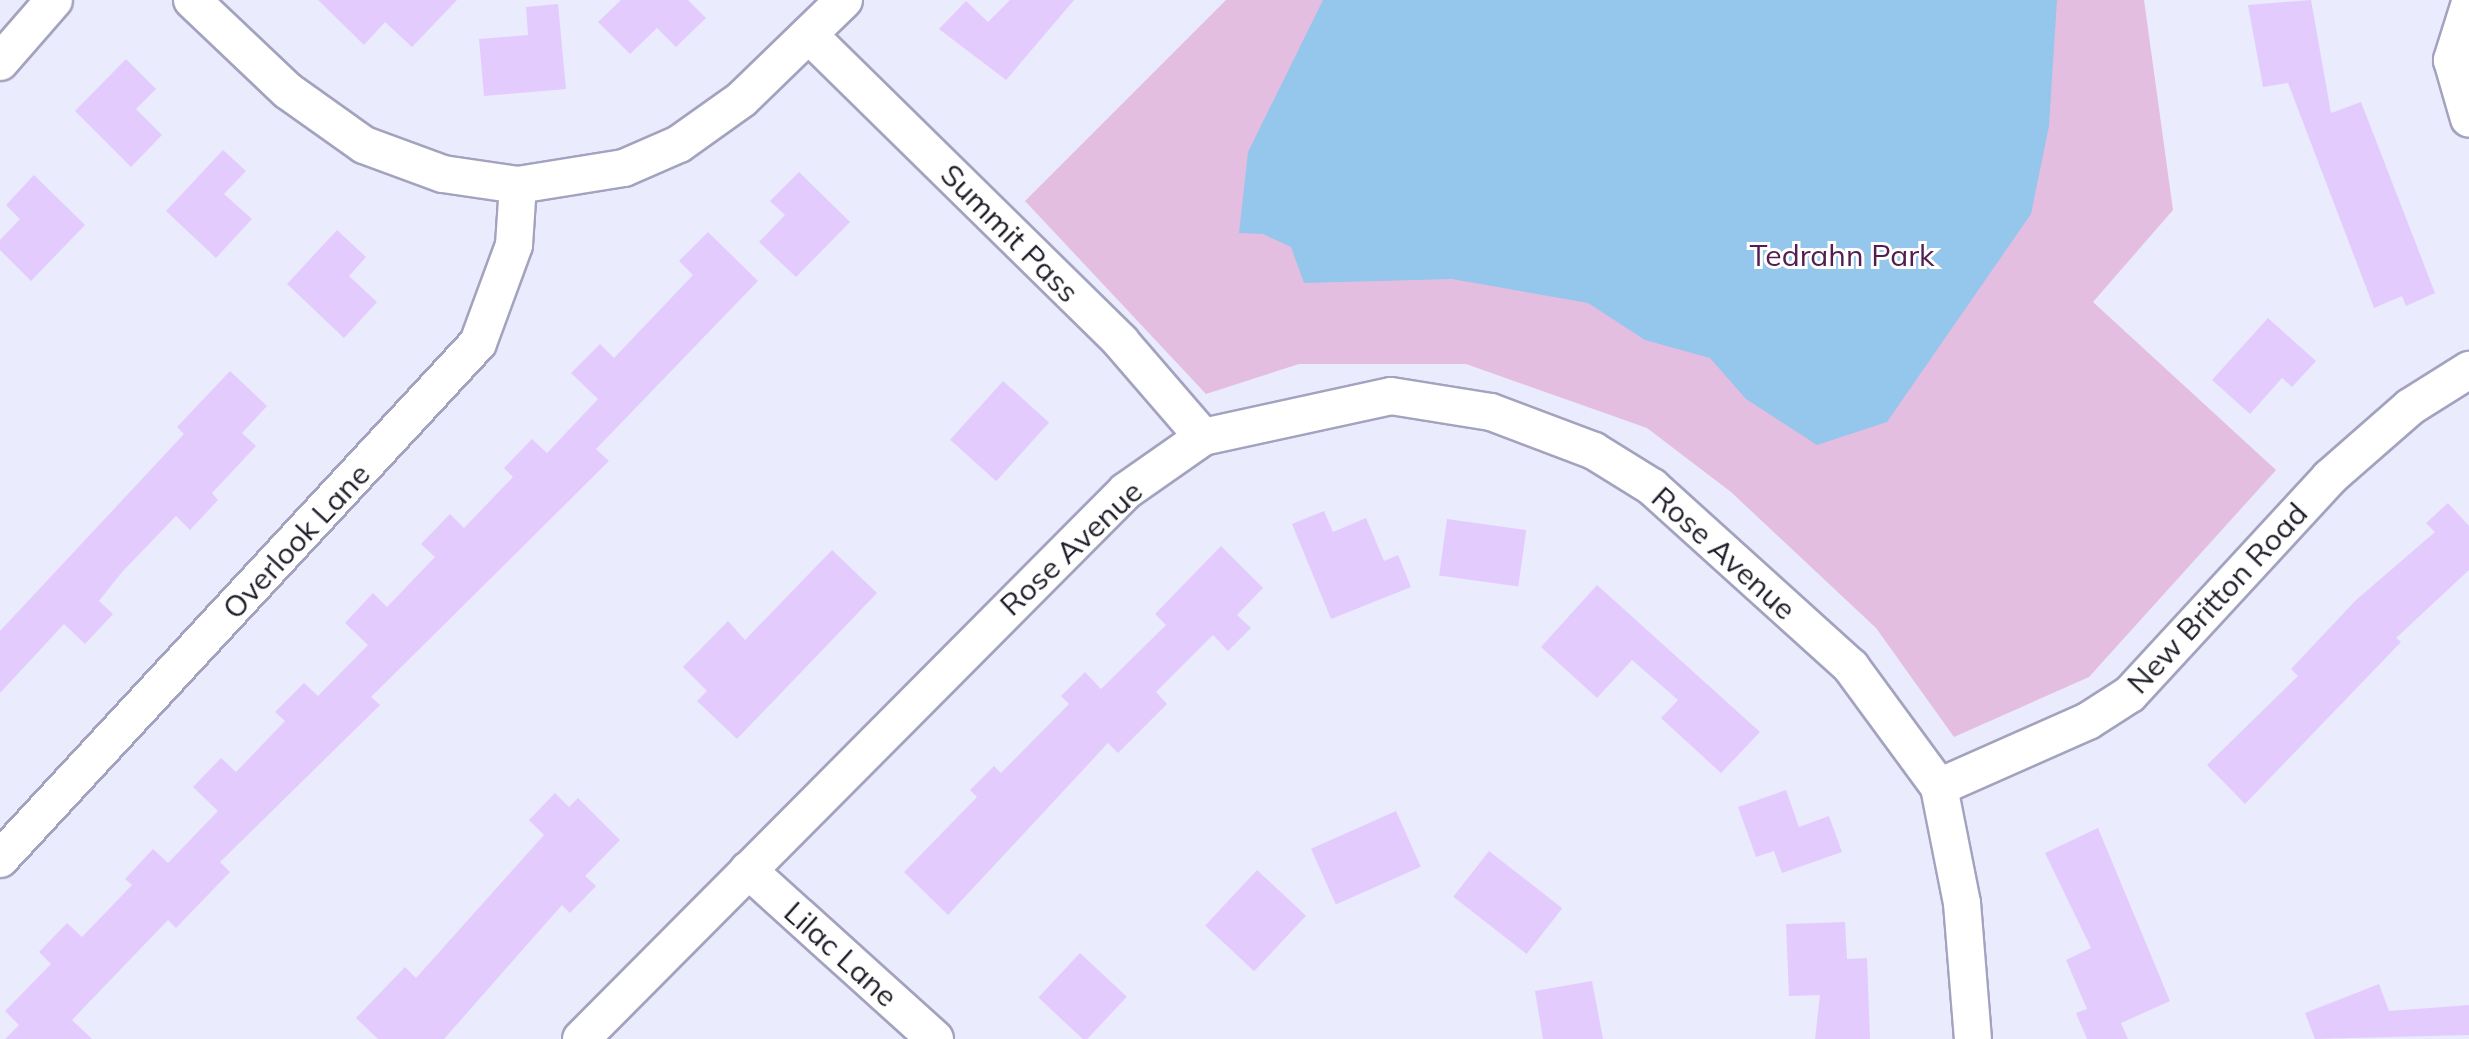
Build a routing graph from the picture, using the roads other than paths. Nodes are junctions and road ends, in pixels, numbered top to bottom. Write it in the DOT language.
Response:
graph roads {
  1 [pos="54,0"];
  2 [pos="192,0"];
  3 [pos="844,0"];
  4 [pos="2469,6"];
  5 [pos="810,36"];
  6 [pos="0,62"];
  7 [pos="2469,119"];
  8 [pos="518,185"];
  9 [pos="2469,370"];
  10 [pos="1203,437"];
  11 [pos="1939,787"];
  12 [pos="0,859"];
  13 [pos="748,870"];
  14 [pos="581,1039"];
  15 [pos="935,1039"];
  16 [pos="1973,1039"];
  1 -- 6 [label="street"];
  2 -- 8 [label="street"];
  3 -- 5 [label="street"];
  4 -- 7 [label="street"];
  5 -- 8 [label="street"];
  5 -- 10 [label="street, Summit Pass"];
  8 -- 12 [label="street, Overlook Lane"];
  9 -- 11 [label="street, New Britton Road"];
  10 -- 11 [label="street, Rose Avenue"];
  10 -- 13 [label="street, Rose Avenue"];
  11 -- 16 [label="street, Rose Avenue"];
  13 -- 14 [label="street, Rose Avenue"];
  13 -- 15 [label="street, Lilac Lane"];
}
